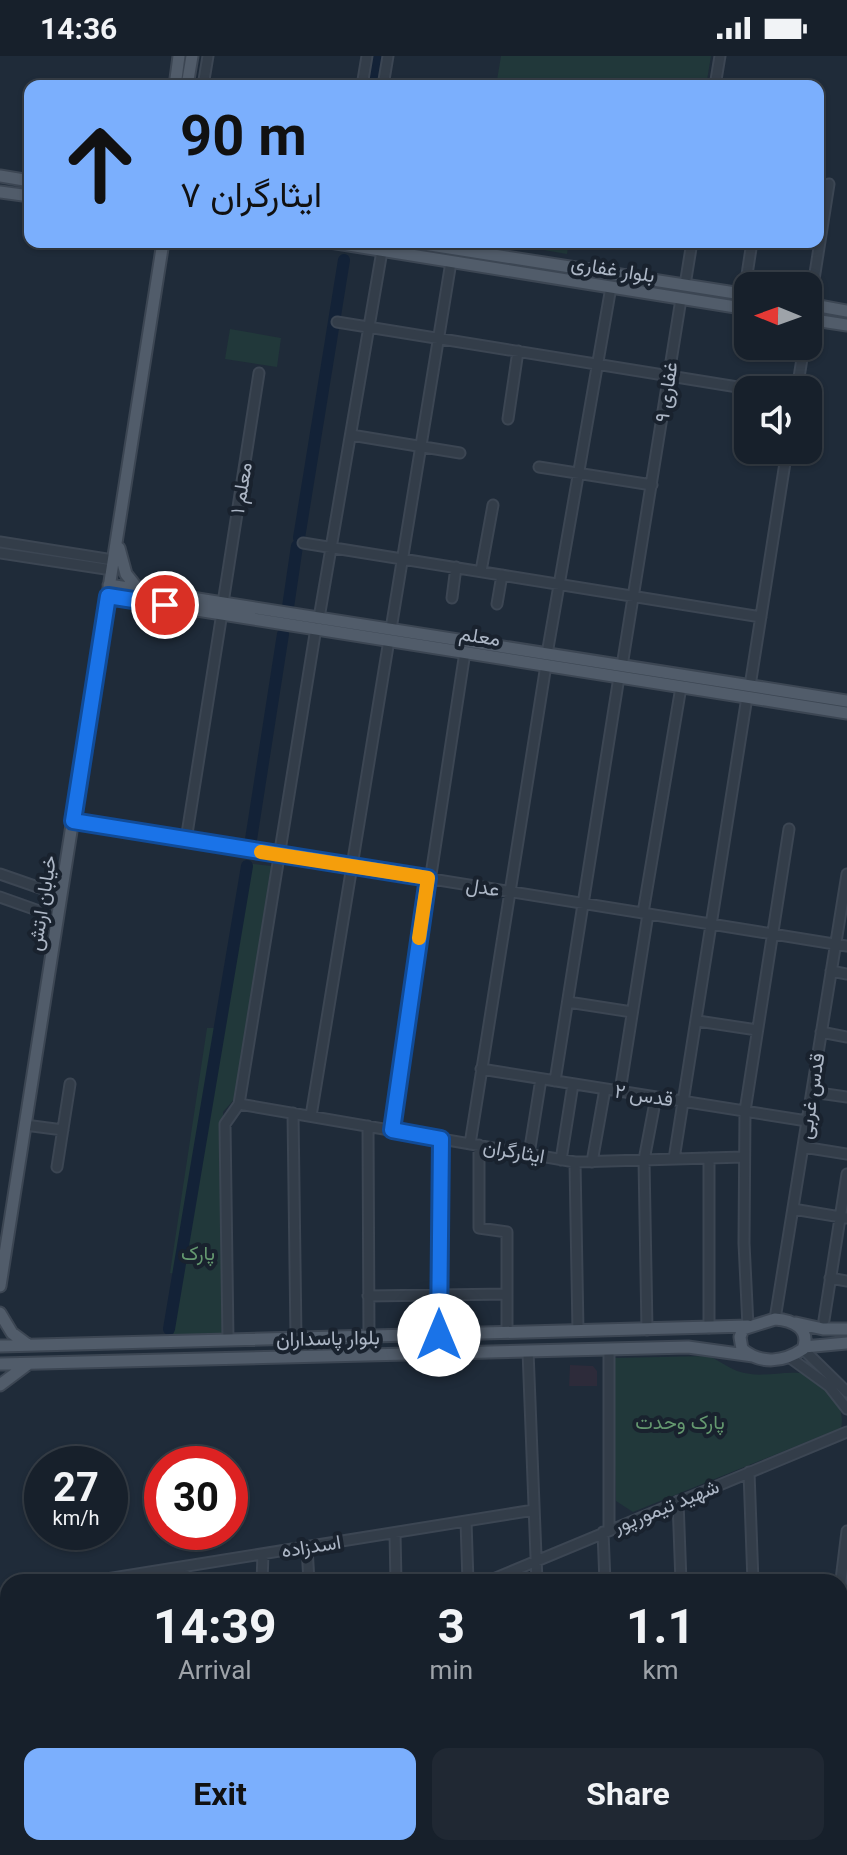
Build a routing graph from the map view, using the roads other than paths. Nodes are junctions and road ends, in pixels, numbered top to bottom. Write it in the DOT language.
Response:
graph roads {
  1 [pos="179,56"];
  2 [pos="192,56"];
  3 [pos="208,56"];
  4 [pos="367,56"];
  5 [pos="388,56"];
  6 [pos="720,56"];
  7 [pos="176,80"];
  8 [pos="188,80"];
  9 [pos="204,80"];
  10 [pos="363,80"];
  11 [pos="384,80"];
  12 [pos="716,80"];
  13 [pos="0,176"];
  14 [pos="24,180"];
  15 [pos="829,184"];
  16 [pos="0,192"];
  17 [pos="24,195"];
  18 [pos="824,214"];
  19 [pos="161,248"];
  20 [pos="365,248"];
  21 [pos="449,248"];
  22 [pos="691,248"];
  23 [pos="751,248"];
  24 [pos="818,248"];
  25 [pos="382,251"];
  26 [pos="451,262"];
  27 [pos="749,272"];
  28 [pos="814,272"];
  29 [pos="685,285"];
  30 [pos="611,287"];
  31 [pos="734,293"];
  32 [pos="681,299"];
  33 [pos="734,307"];
  34 [pos="822,307"];
  35 [pos="847,311"];
  36 [pos="822,321"];
  37 [pos="337,322"];
  38 [pos="847,325"];
  39 [pos="369,327"];
  40 [pos="438,338"];
  41 [pos="518,351"];
  42 [pos="597,364"];
  43 [pos="259,373"];
  44 [pos="669,376"];
  45 [pos="734,386"];
  46 [pos="508,419"];
  47 [pos="351,435"];
  48 [pos="420,447"];
  49 [pos="460,453"];
  50 [pos="785,464"];
  51 [pos="539,467"];
  52 [pos="579,473"];
  53 [pos="652,485"];
  54 [pos="493,505"];
  55 [pos="117,537"];
  56 [pos="0,542"];
  57 [pos="303,543"];
  58 [pos="332,547"];
  59 [pos="0,553"];
  60 [pos="402,559"];
  61 [pos="112,565"];
  62 [pos="456,567"];
  63 [pos="481,571"];
  64 [pos="502,575"];
  65 [pos="560,584"];
  66 [pos="138,589"];
  67 [pos="109,591"];
  68 [pos="633,596"];
  69 [pos="452,598"];
  70 [pos="497,604"];
  71 [pos="223,608"];
  72 [pos="761,617"];
  73 [pos="318,623"];
  74 [pos="390,635"];
  75 [pos="465,652"];
  76 [pos="546,660"];
  77 [pos="620,671"];
  78 [pos="681,687"];
  79 [pos="749,692"];
  80 [pos="847,710"];
  81 [pos="73,821"];
  82 [pos="789,829"];
  83 [pos="186,840"];
  84 [pos="281,855"];
  85 [pos="350,866"];
  86 [pos="0,874"];
  87 [pos="847,874"];
  88 [pos="428,878"];
  89 [pos="64,879"];
  90 [pos="509,891"];
  91 [pos="0,897"];
  92 [pos="584,903"];
  93 [pos="646,913"];
  94 [pos="843,919"];
  95 [pos="713,924"];
  96 [pos="773,934"];
  97 [pos="54,943"];
  98 [pos="836,944"];
  99 [pos="847,946"];
  100 [pos="831,971"];
  101 [pos="847,974"];
  102 [pos="568,1002"];
  103 [pos="632,1012"];
  104 [pos="698,1021"];
  105 [pos="757,1030"];
  106 [pos="821,1032"];
  107 [pos="847,1037"];
  108 [pos="481,1069"];
  109 [pos="541,1079"];
  110 [pos="555,1081"];
  111 [pos="70,1084"];
  112 [pos="573,1084"];
  113 [pos="605,1089"];
  114 [pos="620,1091"];
  115 [pos="812,1092"];
  116 [pos="656,1097"];
  117 [pos="847,1097"];
  118 [pos="685,1102"];
  119 [pos="239,1104"];
  120 [pos="745,1111"];
  121 [pos="293,1113"];
  122 [pos="311,1116"];
  123 [pos="807,1121"];
  124 [pos="25,1125"];
  125 [pos="368,1126"];
  126 [pos="63,1130"];
  127 [pos="392,1130"];
  128 [pos="441,1139"];
  129 [pos="474,1145"];
  130 [pos="803,1147"];
  131 [pos="529,1154"];
  132 [pos="847,1154"];
  133 [pos="743,1157"];
  134 [pos="709,1158"];
  135 [pos="674,1159"];
  136 [pos="561,1160"];
  137 [pos="644,1160"];
  138 [pos="575,1162"];
  139 [pos="592,1162"];
  140 [pos="57,1167"];
  141 [pos="847,1174"];
  142 [pos="793,1209"];
  143 [pos="844,1218"];
  144 [pos="830,1278"];
  145 [pos="847,1281"];
  146 [pos="0,1286"];
  147 [pos="507,1294"];
  148 [pos="440,1295"];
  149 [pos="368,1296"];
  150 [pos="0,1313"];
  151 [pos="775,1319"];
  152 [pos="824,1320"];
  153 [pos="792,1322"];
  154 [pos="748,1326"];
  155 [pos="710,1328"];
  156 [pos="847,1329"];
  157 [pos="647,1330"];
  158 [pos="578,1331"];
  159 [pos="507,1333"];
  160 [pos="439,1335"];
  161 [pos="369,1337"];
  162 [pos="296,1338"];
  163 [pos="228,1340"];
  164 [pos="847,1343"];
  165 [pos="28,1345"];
  166 [pos="0,1346"];
  167 [pos="804,1348"];
  168 [pos="609,1349"];
  169 [pos="713,1349"];
  170 [pos="528,1351"];
  171 [pos="753,1356"];
  172 [pos="789,1357"];
  173 [pos="33,1362"];
  174 [pos="0,1364"];
  175 [pos="0,1385"];
  176 [pos="847,1392"];
  177 [pos="847,1409"];
  178 [pos="847,1432"];
  179 [pos="749,1472"];
  180 [pos="678,1501"];
  181 [pos="534,1510"];
  182 [pos="466,1521"];
  183 [pos="606,1531"];
  184 [pos="847,1531"];
  185 [pos="395,1533"];
  186 [pos="307,1547"];
  187 [pos="263,1554"];
  188 [pos="536,1561"];
  189 [pos="184,1567"];
  190 [pos="142,1574"];
  191 [pos="184,1574"];
  192 [pos="262,1574"];
  193 [pos="309,1574"];
  194 [pos="396,1574"];
  195 [pos="468,1574"];
  196 [pos="505,1574"];
  197 [pos="537,1574"];
  198 [pos="605,1574"];
  199 [pos="681,1574"];
  200 [pos="753,1574"];
  201 [pos="842,1574"];
  1 -- 7 [label="main road"];
  2 -- 8 [label="main road"];
  3 -- 9 [label="street"];
  4 -- 10 [label="street"];
  5 -- 11 [label="street"];
  6 -- 12 [label="street"];
  13 -- 14 [label="main road"];
  15 -- 18 [label="street"];
  16 -- 17 [label="main road"];
  19 -- 55 [label="main road, خیابان ارتش"];
  20 -- 25 [label="main road, بلوار غفاری"];
  21 -- 29 [label="main road, بلوار غفاری"];
  22 -- 29 [label="street"];
  23 -- 27 [label="street"];
  24 -- 28 [label="street"];
  25 -- 26 [label="main road, بلوار غفاری"];
  25 -- 39 [label="street"];
  26 -- 30 [label="main road, بلوار غفاری"];
  26 -- 40 [label="street"];
  29 -- 31 [label="main road, بلوار غفاری"];
  30 -- 32 [label="main road, بلوار غفاری"];
  30 -- 42 [label="street"];
  32 -- 33 [label="main road, بلوار غفاری"];
  32 -- 44 [label="street, غفاری ۹"];
  34 -- 35 [label="main road"];
  36 -- 38 [label="main road"];
  37 -- 39 [label="street"];
  39 -- 40 [label="street"];
  39 -- 47 [label="street"];
  40 -- 41 [label="street"];
  40 -- 48 [label="street"];
  41 -- 42 [label="street"];
  41 -- 46 [label="street"];
  42 -- 44 [label="street"];
  42 -- 52 [label="street"];
  43 -- 71 [label="street, معلم ۱"];
  44 -- 45 [label="street"];
  44 -- 53 [label="street, غفاری ۹"];
  47 -- 48 [label="street"];
  47 -- 58 [label="street"];
  48 -- 49 [label="street"];
  48 -- 60 [label="street"];
  50 -- 72 [label="street"];
  51 -- 52 [label="street"];
  52 -- 53 [label="street"];
  52 -- 65 [label="street"];
  53 -- 68 [label="street, غفاری ۹"];
  54 -- 63 [label="street"];
  55 -- 61 [label="main road, خیابان ارتش"];
  55 -- 66 [label="main road"];
  56 -- 61 [label="street"];
  57 -- 58 [label="street"];
  58 -- 60 [label="street"];
  58 -- 73 [label="street"];
  59 -- 61 [label="street"];
  60 -- 62 [label="street"];
  60 -- 74 [label="street"];
  61 -- 67 [label="main road, خیابان ارتش"];
  62 -- 63 [label="street"];
  62 -- 69 [label="street"];
  63 -- 64 [label="street"];
  64 -- 65 [label="street"];
  64 -- 70 [label="street"];
  65 -- 68 [label="street"];
  65 -- 76 [label="street"];
  66 -- 67 [label="main road, معلم"];
  66 -- 71 [label="main road, معلم"];
  67 -- 71 [label="main road, معلم"];
  67 -- 81 [label="main road, خیابان ارتش"];
  68 -- 72 [label="street"];
  68 -- 77 [label="street, غفاری ۹"];
  71 -- 73 [label="main road, معلم"];
  71 -- 83 [label="street, معلم ۱"];
  72 -- 79 [label="street"];
  73 -- 74 [label="main road, معلم"];
  73 -- 84 [label="street"];
  74 -- 75 [label="main road, معلم"];
  74 -- 76 [label="main road, معلم"];
  74 -- 85 [label="street"];
  75 -- 76 [label="main road, معلم"];
  75 -- 88 [label="street"];
  76 -- 77 [label="main road, معلم"];
  76 -- 90 [label="street"];
  77 -- 78 [label="main road, معلم"];
  77 -- 79 [label="main road, معلم"];
  77 -- 92 [label="street, غفاری ۹"];
  78 -- 79 [label="main road, معلم"];
  78 -- 93 [label="street"];
  79 -- 80 [label="main road, معلم"];
  79 -- 95 [label="street"];
  81 -- 83 [label="street, عدل"];
  81 -- 89 [label="main road, خیابان ارتش"];
  82 -- 96 [label="street"];
  83 -- 84 [label="street, عدل"];
  84 -- 85 [label="street, عدل"];
  84 -- 119 [label="street"];
  85 -- 88 [label="street, عدل"];
  85 -- 122 [label="street"];
  86 -- 89 [label="street"];
  87 -- 94 [label="street, قدس غربی"];
  88 -- 90 [label="street, عدل"];
  88 -- 127 [label="street"];
  89 -- 97 [label="main road, خیابان ارتش"];
  90 -- 92 [label="street, عدل"];
  90 -- 108 [label="street"];
  91 -- 97 [label="street"];
  92 -- 93 [label="street, عدل"];
  92 -- 102 [label="street, غفاری ۹"];
  93 -- 95 [label="street, عدل"];
  93 -- 103 [label="street"];
  94 -- 98 [label="street, قدس غربی"];
  95 -- 96 [label="street, عدل"];
  95 -- 104 [label="street"];
  96 -- 98 [label="street, عدل"];
  96 -- 105 [label="street"];
  97 -- 124 [label="main road, خیابان ارتش"];
  98 -- 99 [label="street, عدل"];
  98 -- 100 [label="street, قدس غربی"];
  100 -- 101 [label="street"];
  100 -- 106 [label="street, قدس غربی"];
  102 -- 103 [label="street"];
  102 -- 110 [label="street, غفاری ۹"];
  103 -- 114 [label="street"];
  104 -- 105 [label="street"];
  104 -- 118 [label="street"];
  105 -- 120 [label="street"];
  106 -- 107 [label="street"];
  106 -- 115 [label="street, قدس غربی"];
  108 -- 109 [label="street, قدس ۲"];
  108 -- 129 [label="street"];
  109 -- 110 [label="street, قدس ۲"];
  109 -- 131 [label="street"];
  110 -- 112 [label="street, قدس ۲"];
  111 -- 126 [label="street"];
  112 -- 113 [label="street, قدس ۲"];
  112 -- 136 [label="street"];
  113 -- 114 [label="street, قدس ۲"];
  113 -- 139 [label="street"];
  114 -- 116 [label="street, قدس ۲"];
  115 -- 117 [label="street"];
  115 -- 123 [label="street, قدس غربی"];
  116 -- 118 [label="street, قدس ۲"];
  116 -- 137 [label="street"];
  118 -- 120 [label="street, قدس ۲"];
  118 -- 135 [label="street"];
  119 -- 121 [label="street, ایثارگران"];
  119 -- 163 [label="street"];
  120 -- 123 [label="street, قدس ۲"];
  120 -- 133 [label="street"];
  121 -- 122 [label="street, ایثارگران"];
  121 -- 162 [label="street"];
  122 -- 125 [label="street, ایثارگران"];
  123 -- 130 [label="street, قدس غربی"];
  124 -- 126 [label="street"];
  124 -- 146 [label="main road, خیابان ارتش"];
  125 -- 127 [label="street, ایثارگران"];
  125 -- 149 [label="street"];
  126 -- 140 [label="street"];
  127 -- 128 [label="street, ایثارگران"];
  128 -- 129 [label="street, ایثارگران"];
  128 -- 148 [label="street"];
  129 -- 131 [label="street, ایثارگران"];
  129 -- 147 [label="street"];
  130 -- 132 [label="street"];
  130 -- 142 [label="street, قدس غربی"];
  131 -- 136 [label="street, ایثارگران"];
  133 -- 134 [label="street, ایثارگران"];
  133 -- 154 [label="street"];
  134 -- 135 [label="street, ایثارگران"];
  134 -- 155 [label="street"];
  135 -- 137 [label="street, ایثارگران"];
  136 -- 138 [label="street, ایثارگران"];
  137 -- 139 [label="street, ایثارگران"];
  137 -- 157 [label="street"];
  138 -- 139 [label="street, ایثارگران"];
  138 -- 158 [label="street"];
  141 -- 143 [label="street"];
  142 -- 143 [label="street"];
  142 -- 151 [label="street, قدس غربی"];
  143 -- 144 [label="street"];
  144 -- 145 [label="street"];
  144 -- 152 [label="street"];
  147 -- 148 [label="street"];
  147 -- 159 [label="street"];
  148 -- 149 [label="street"];
  148 -- 160 [label="street"];
  149 -- 161 [label="street"];
  150 -- 165 [label="main road"];
  151 -- 153 [label="main road"];
  151 -- 154 [label="main road"];
  153 -- 156 [label="main road"];
  153 -- 167 [label="main road"];
  154 -- 155 [label="main road, بلوار پاسداران"];
  154 -- 171 [label="main road"];
  155 -- 157 [label="main road, بلوار پاسداران"];
  155 -- 169 [label="main road"];
  157 -- 158 [label="main road, بلوار پاسداران"];
  158 -- 159 [label="main road, بلوار پاسداران"];
  159 -- 160 [label="main road, بلوار پاسداران"];
  160 -- 161 [label="main road, بلوار پاسداران"];
  161 -- 162 [label="main road, بلوار پاسداران"];
  162 -- 163 [label="main road, بلوار پاسداران"];
  163 -- 165 [label="main road, بلوار پاسداران"];
  164 -- 167 [label="main road"];
  165 -- 166 [label="main road, بلوار پاسداران"];
  167 -- 172 [label="main road"];
  167 -- 176 [label="street"];
  168 -- 169 [label="main road, بلوار پاسداران"];
  168 -- 170 [label="main road, بلوار پاسداران"];
  168 -- 183 [label="street"];
  169 -- 171 [label="main road, بلوار پاسداران"];
  170 -- 173 [label="main road, بلوار پاسداران"];
  170 -- 181 [label="street"];
  171 -- 172 [label="main road"];
  172 -- 177 [label="street"];
  173 -- 174 [label="main road, بلوار پاسداران"];
  173 -- 175 [label="main road"];
  178 -- 179 [label="street, شهید تیمورپور"];
  179 -- 180 [label="street, شهید تیمورپور"];
  179 -- 200 [label="street"];
  180 -- 183 [label="street, شهید تیمورپور"];
  180 -- 199 [label="street"];
  181 -- 182 [label="street, اسدزاده"];
  181 -- 188 [label="street"];
  182 -- 185 [label="street, اسدزاده"];
  182 -- 195 [label="street"];
  183 -- 188 [label="street, شهید تیمورپور"];
  183 -- 198 [label="street"];
  184 -- 201 [label="street"];
  185 -- 186 [label="street, اسدزاده"];
  185 -- 194 [label="street"];
  186 -- 187 [label="street, اسدزاده"];
  186 -- 193 [label="street"];
  187 -- 189 [label="street, اسدزاده"];
  187 -- 192 [label="street"];
  188 -- 196 [label="street, شهید تیمورپور"];
  188 -- 197 [label="street"];
  189 -- 190 [label="street, اسدزاده"];
  189 -- 191 [label="street"];
}
